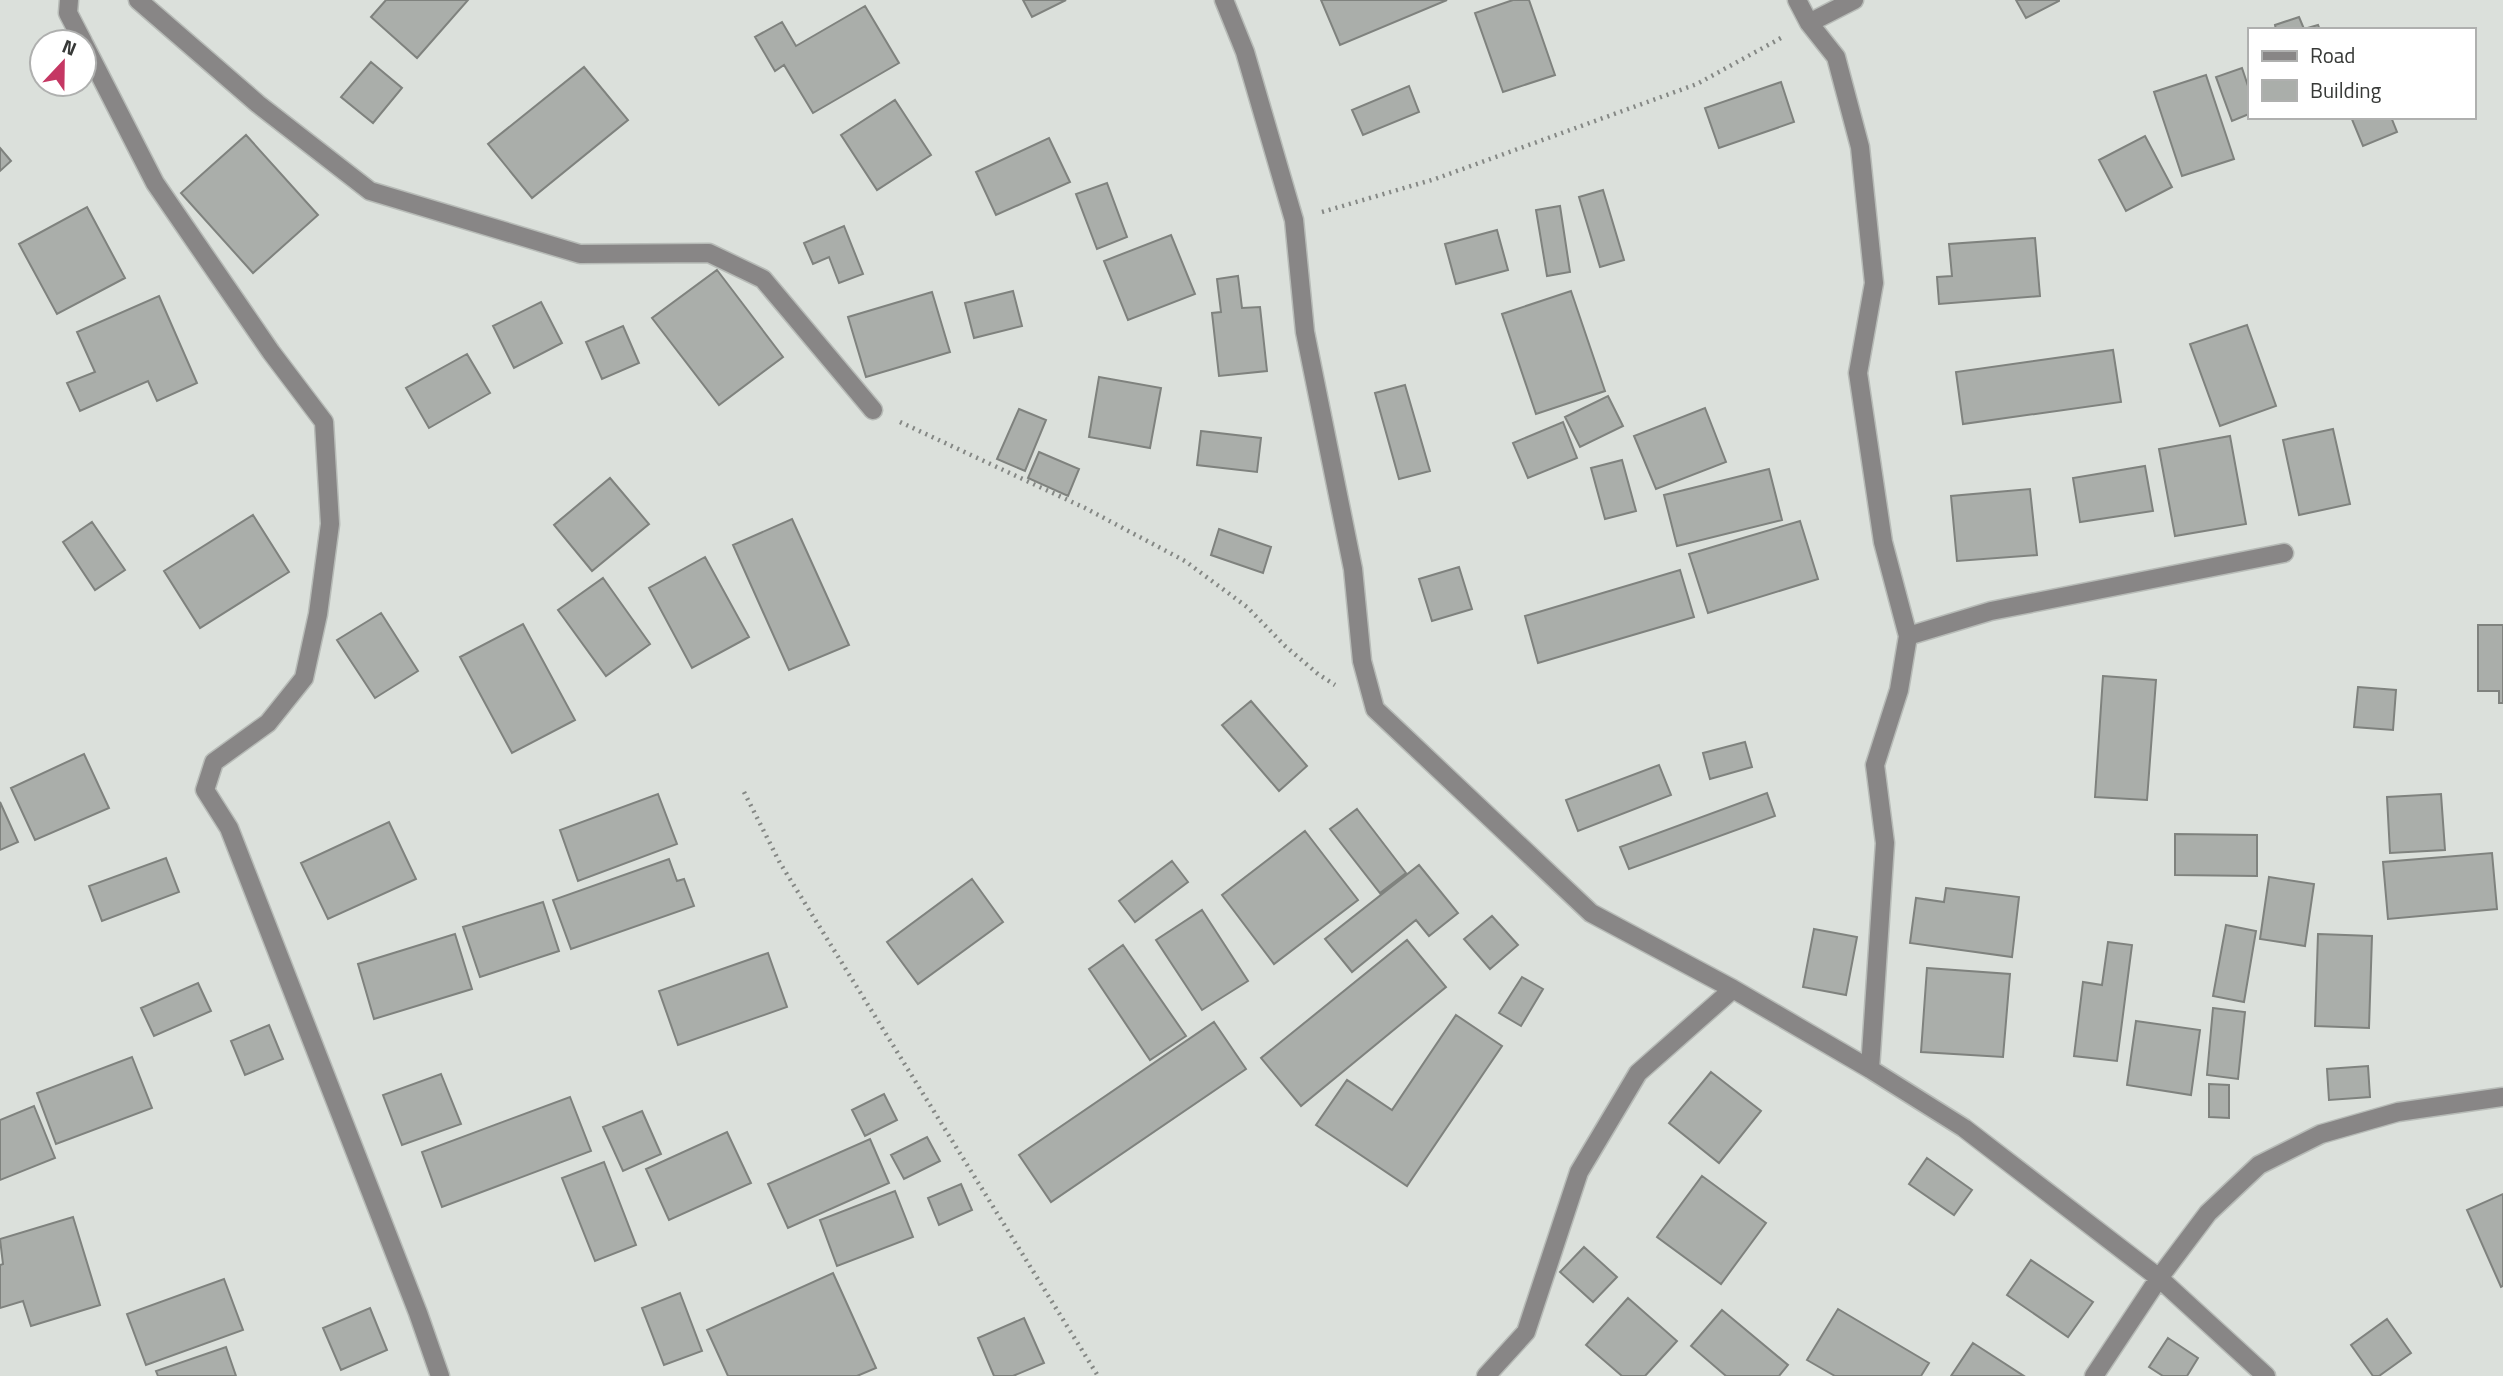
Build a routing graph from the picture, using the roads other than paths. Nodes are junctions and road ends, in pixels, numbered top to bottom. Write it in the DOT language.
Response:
graph roads {
  1 [pos="68,0"];
  2 [pos="138,0"];
  3 [pos="1224,0"];
  4 [pos="1797,0"];
  5 [pos="1854,0"];
  6 [pos="1809,23"];
  7 [pos="76,28"];
  8 [pos="98,71"];
  9 [pos="873,410"];
  10 [pos="2284,554"];
  11 [pos="1908,636"];
  12 [pos="1733,989"];
  13 [pos="1870,1069"];
  14 [pos="2503,1097"];
  15 [pos="2160,1278"];
  16 [pos="439,1376"];
  17 [pos="1486,1376"];
  18 [pos="2094,1376"];
  19 [pos="2266,1376"];
  1 -- 7 [label="street"];
  2 -- 9 [label="street"];
  3 -- 12 [label="street"];
  4 -- 6 [label="street"];
  5 -- 6 [label="street"];
  6 -- 11 [label="street"];
  8 -- 16 [label="street"];
  10 -- 11 [label="street"];
  11 -- 13 [label="street"];
  12 -- 13 [label="street"];
  12 -- 17 [label="street"];
  13 -- 15 [label="street"];
  14 -- 15 [label="street"];
  15 -- 18 [label="street"];
  15 -- 19 [label="street"];
}
